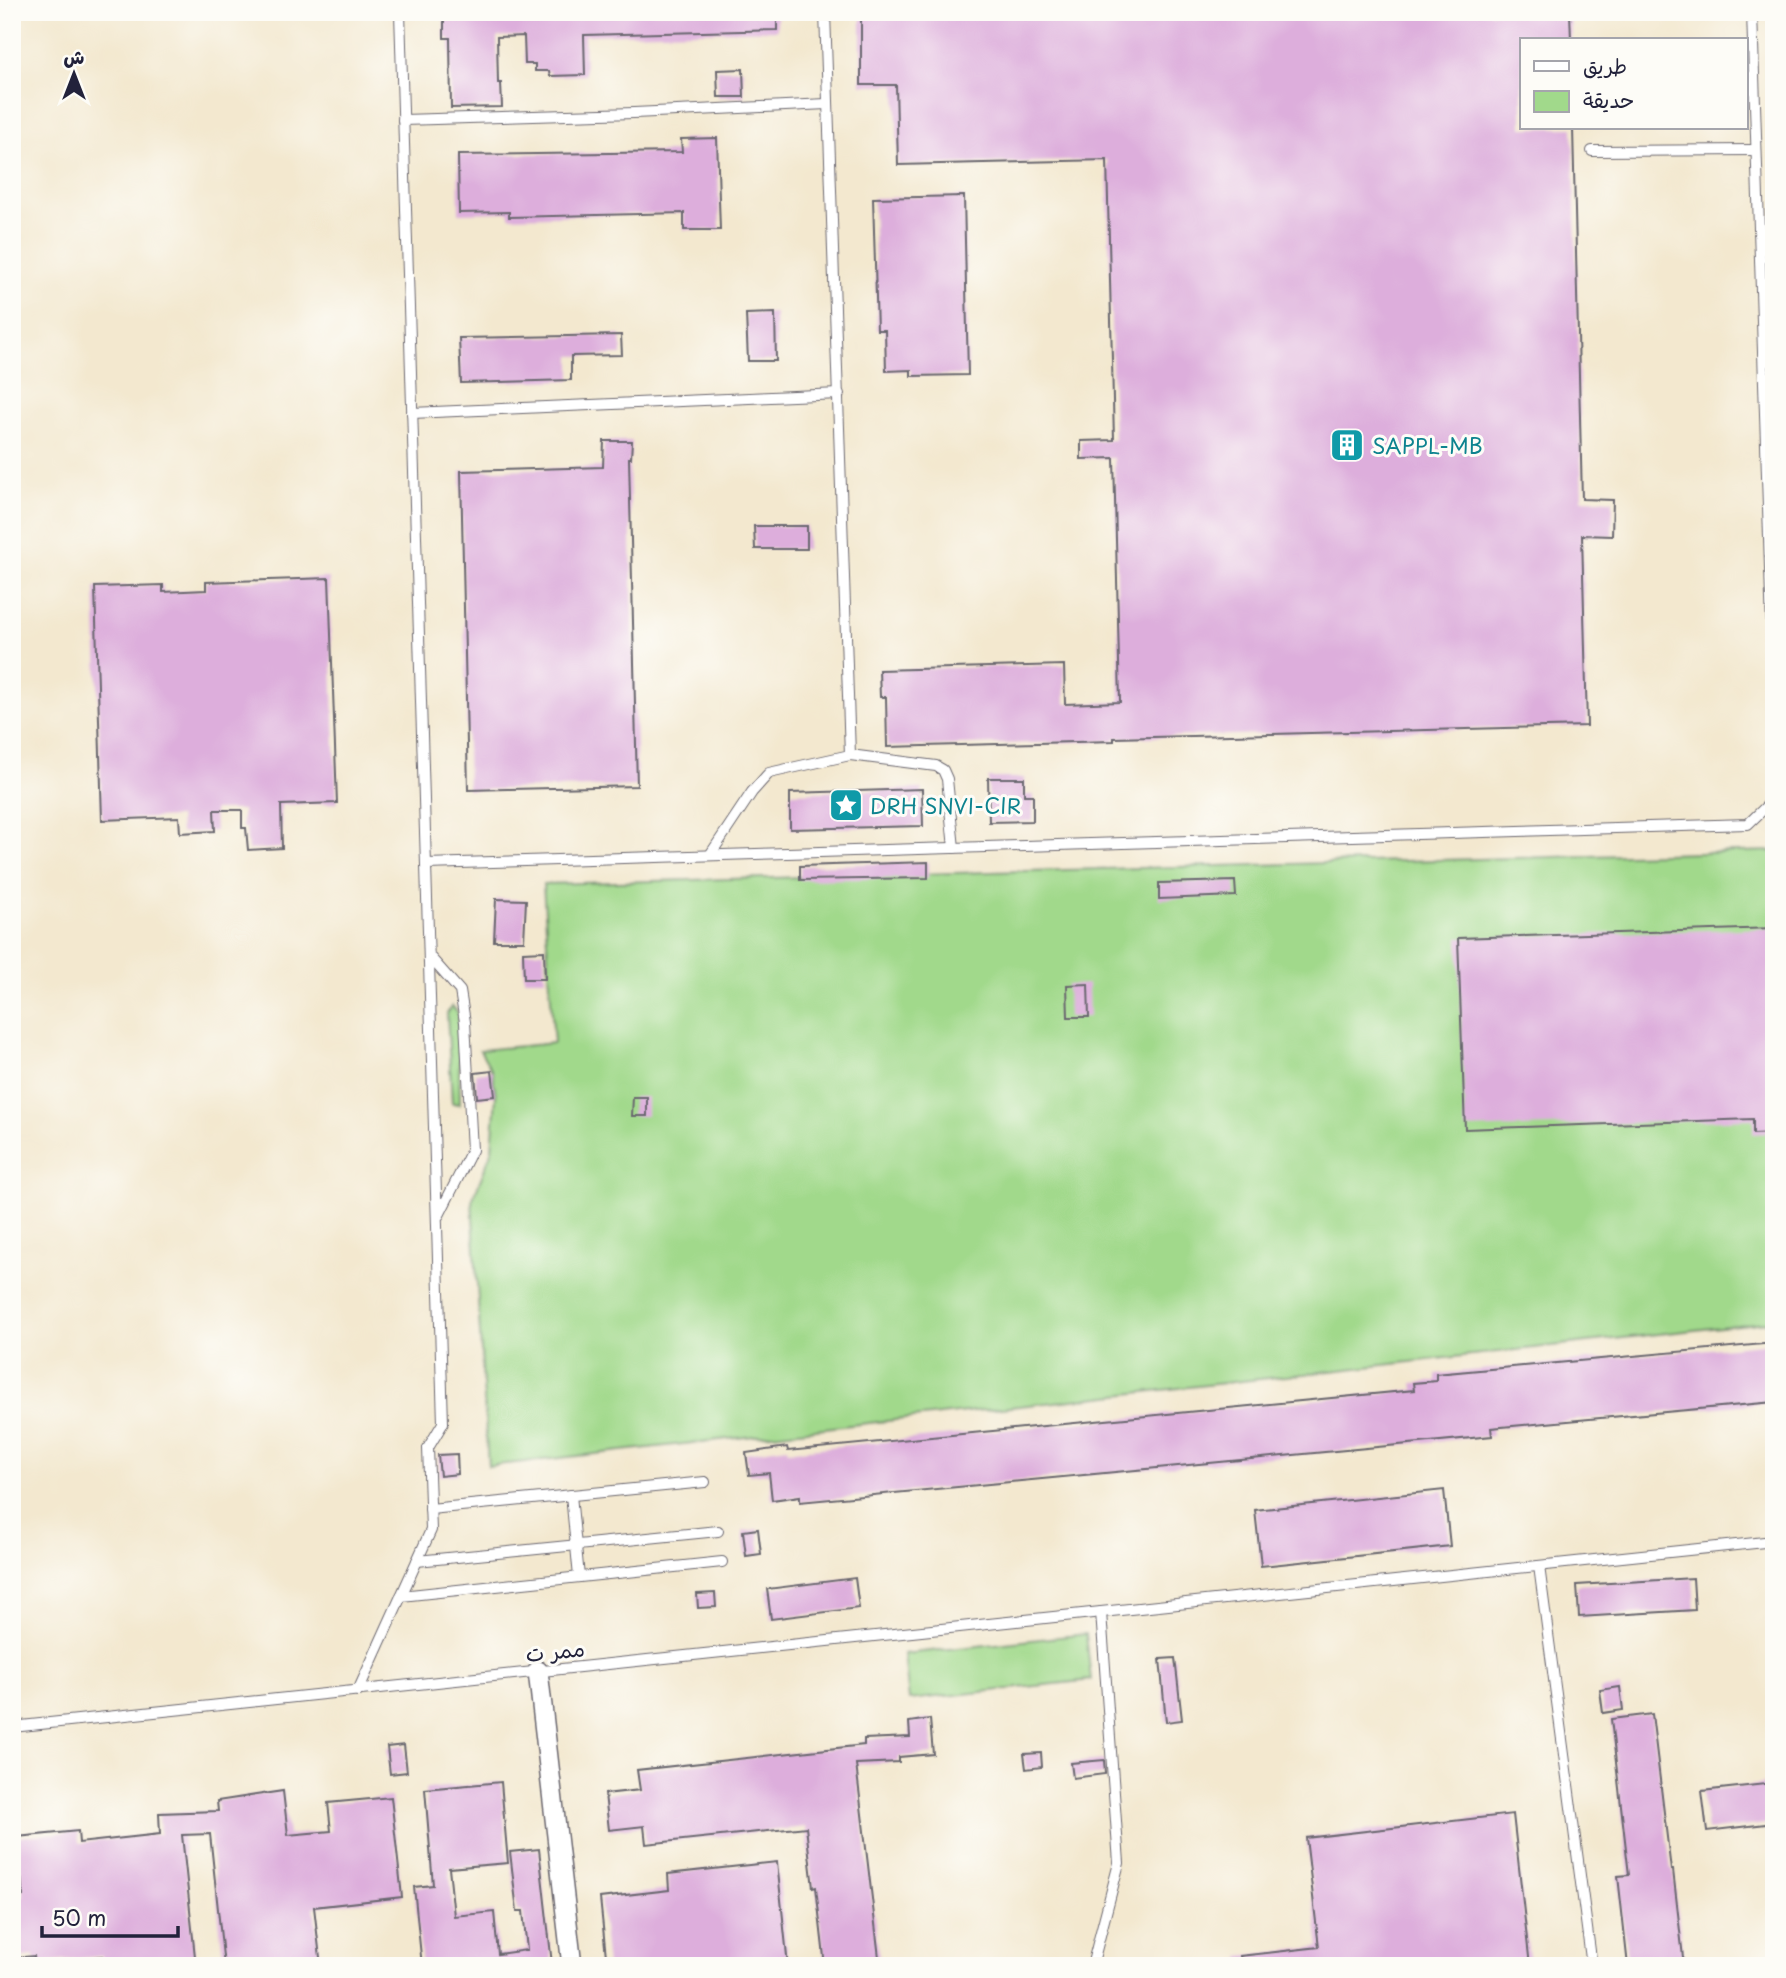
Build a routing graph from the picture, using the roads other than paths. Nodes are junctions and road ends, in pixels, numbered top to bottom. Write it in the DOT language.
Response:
graph roads {
  1 [pos="400,12"];
  2 [pos="825,12"];
  3 [pos="1752,12"];
  4 [pos="827,104"];
  5 [pos="403,120"];
  6 [pos="1756,150"];
  7 [pos="1592,151"];
  8 [pos="839,394"];
  9 [pos="412,413"];
  10 [pos="1774,692"];
  11 [pos="850,755"];
  12 [pos="1774,799"];
  13 [pos="954,848"];
  14 [pos="710,855"];
  15 [pos="426,864"];
  16 [pos="429,956"];
  17 [pos="437,1219"];
  18 [pos="705,1482"];
  19 [pos="571,1495"];
  20 [pos="430,1509"];
  21 [pos="718,1531"];
  22 [pos="1774,1541"];
  23 [pos="576,1545"];
  24 [pos="417,1561"];
  25 [pos="722,1563"];
  26 [pos="1539,1566"];
  27 [pos="579,1577"];
  28 [pos="401,1596"];
  29 [pos="1101,1612"];
  30 [pos="538,1671"];
  31 [pos="358,1691"];
  32 [pos="12,1727"];
  33 [pos="572,1966"];
  34 [pos="1092,1966"];
  35 [pos="1592,1966"];
  1 -- 5 [label="lane"];
  2 -- 4 [label="lane"];
  3 -- 6 [label="lane"];
  4 -- 5 [label="lane"];
  4 -- 8 [label="lane"];
  5 -- 9 [label="lane"];
  6 -- 7 [label="lane"];
  6 -- 10 [label="lane"];
  8 -- 9 [label="lane"];
  8 -- 11 [label="lane"];
  9 -- 15 [label="lane"];
  11 -- 13 [label="lane"];
  11 -- 14 [label="lane"];
  12 -- 13 [label="lane"];
  13 -- 14 [label="lane"];
  14 -- 15 [label="lane"];
  15 -- 16 [label="lane"];
  16 -- 17 [label="lane"];
  16 -- 17 [label="lane"];
  17 -- 20 [label="lane"];
  18 -- 19 [label="lane"];
  19 -- 20 [label="lane"];
  19 -- 23 [label="lane"];
  20 -- 24 [label="lane"];
  21 -- 23 [label="lane"];
  22 -- 26 [label="lane, ممر ت"];
  23 -- 24 [label="lane"];
  23 -- 27 [label="lane"];
  24 -- 28 [label="lane"];
  25 -- 27 [label="lane"];
  26 -- 29 [label="lane, ممر ت"];
  26 -- 35 [label="lane"];
  27 -- 28 [label="lane"];
  28 -- 31 [label="lane"];
  29 -- 30 [label="lane, ممر ت"];
  29 -- 34 [label="lane"];
  30 -- 31 [label="lane, ممر ت"];
  30 -- 33 [label="street"];
  31 -- 32 [label="lane, ممر ت"];
}
